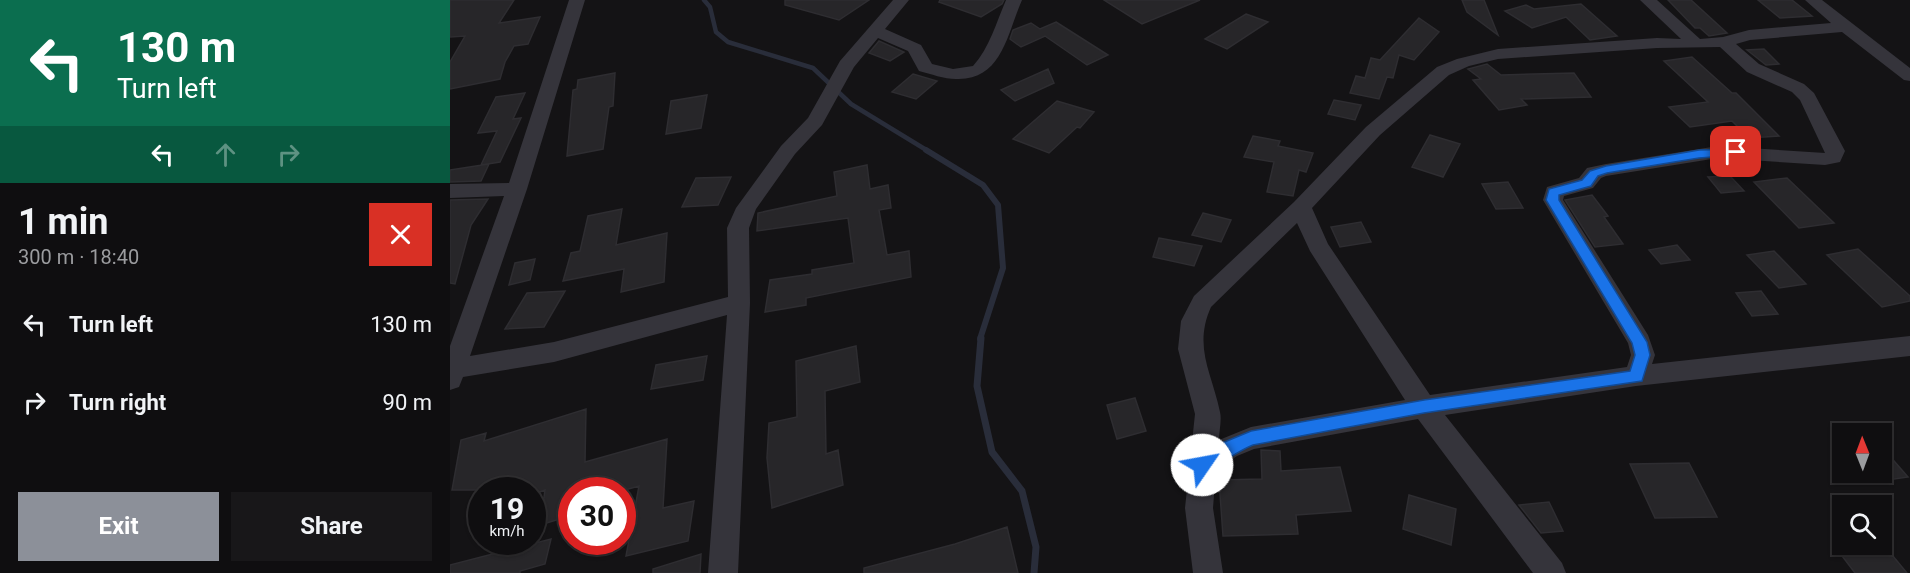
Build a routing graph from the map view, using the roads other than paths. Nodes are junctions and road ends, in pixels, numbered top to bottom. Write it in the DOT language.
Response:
graph roads {
  1 [pos="577,0"];
  2 [pos="901,0"];
  3 [pos="1014,0"];
  4 [pos="1648,0"];
  5 [pos="1813,0"];
  6 [pos="1845,27"];
  7 [pos="875,31"];
  8 [pos="1724,42"];
  9 [pos="1696,44"];
  10 [pos="1910,76"];
  11 [pos="517,189"];
  12 [pos="450,191"];
  13 [pos="1301,207"];
  14 [pos="739,303"];
  15 [pos="1910,346"];
  16 [pos="452,374"];
  17 [pos="1636,376"];
  18 [pos="1424,406"];
  19 [pos="1202,465"];
  20 [pos="723,573"];
  21 [pos="1208,573"];
  22 [pos="1551,573"];
  1 -- 11 [label="street"];
  2 -- 7 [label="street"];
  3 -- 7 [label="street"];
  4 -- 9 [label="street"];
  5 -- 6 [label="street"];
  6 -- 8 [label="street"];
  6 -- 10 [label="street"];
  7 -- 14 [label="street"];
  8 -- 9 [label="street"];
  8 -- 17 [label="street"];
  9 -- 13 [label="street"];
  11 -- 12 [label="street"];
  11 -- 16 [label="street"];
  13 -- 18 [label="street"];
  13 -- 19 [label="street"];
  14 -- 16 [label="street"];
  14 -- 20 [label="street"];
  15 -- 17 [label="street"];
  17 -- 18 [label="street"];
  18 -- 19 [label="street"];
  18 -- 22 [label="street"];
  19 -- 21 [label="street"];
}
